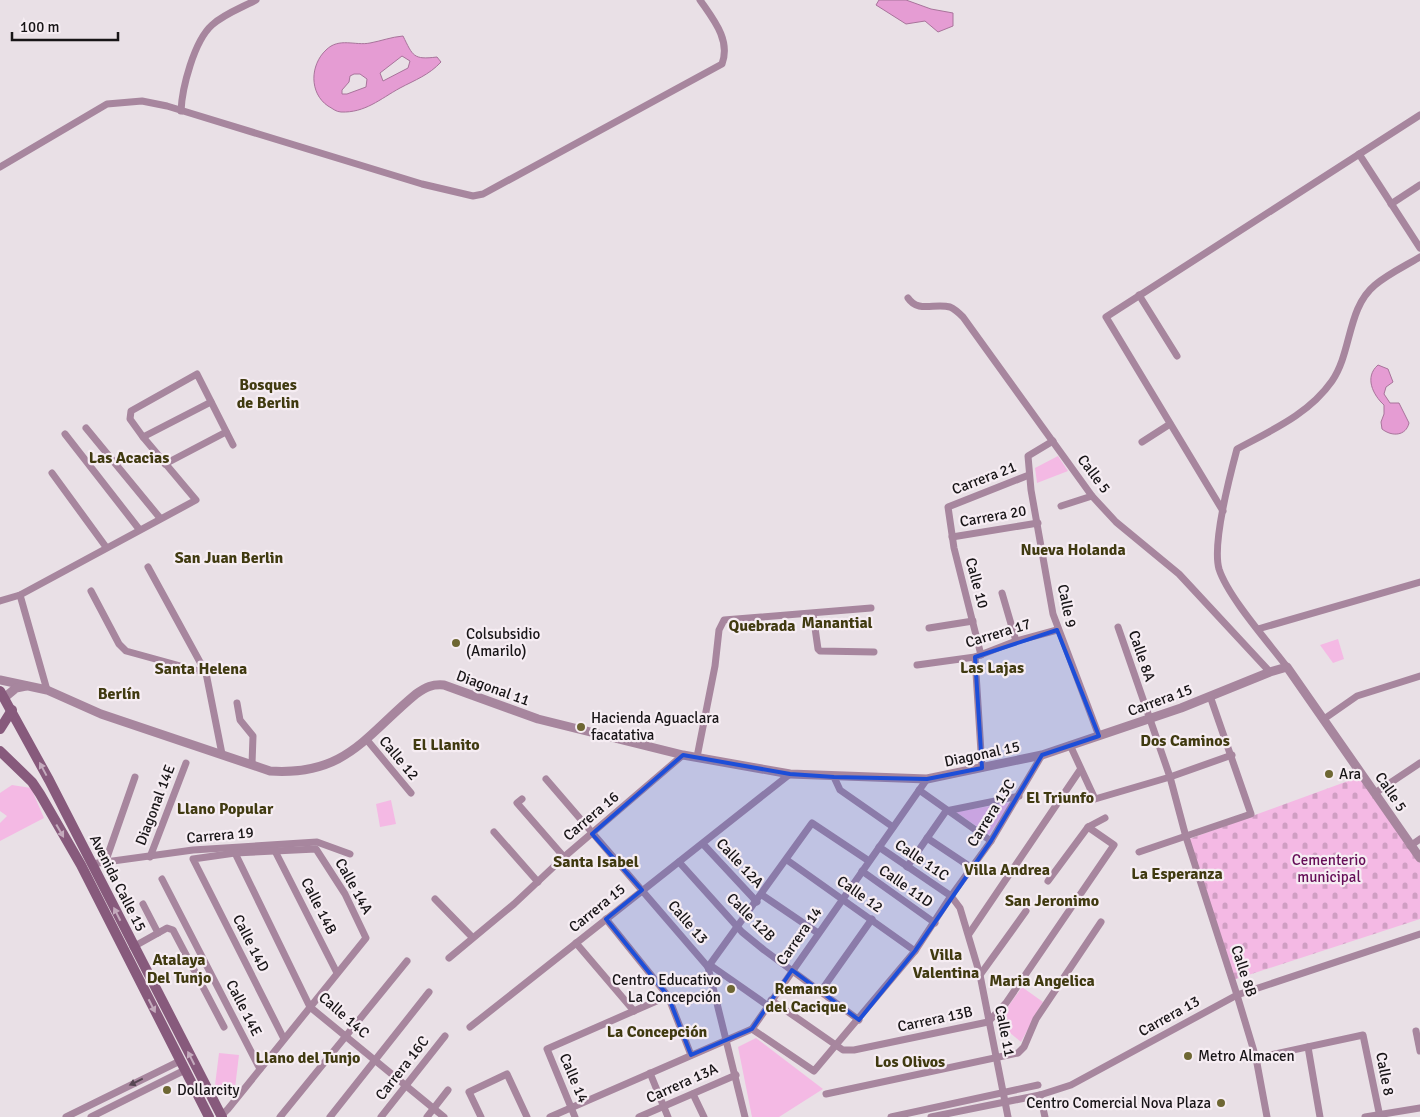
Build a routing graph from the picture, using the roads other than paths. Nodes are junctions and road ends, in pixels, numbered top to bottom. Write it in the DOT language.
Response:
graph roads {
  1 [pos="256,0"];
  2 [pos="700,0"];
  3 [pos="181,111"];
  4 [pos="1420,115"];
  5 [pos="1360,154"];
  6 [pos="0,167"];
  7 [pos="1420,185"];
  8 [pos="1391,204"];
  9 [pos="1420,248"];
  10 [pos="1420,257"];
  11 [pos="1139,296"];
  12 [pos="908,298"];
  13 [pos="1177,356"];
  14 [pos="211,402"];
  15 [pos="1170,424"];
  16 [pos="86,428"];
  17 [pos="226,432"];
  18 [pos="65,434"];
  19 [pos="143,437"];
  20 [pos="1052,441"];
  21 [pos="1142,442"];
  22 [pos="233,445"];
  23 [pos="165,464"];
  24 [pos="52,474"];
  25 [pos="1030,475"];
  26 [pos="1092,496"];
  27 [pos="1062,506"];
  28 [pos="948,507"];
  29 [pos="1223,511"];
  30 [pos="160,518"];
  31 [pos="1038,523"];
  32 [pos="139,529"];
  33 [pos="952,538"];
  34 [pos="106,547"];
  35 [pos="148,567"];
  36 [pos="1420,582"];
  37 [pos="92,591"];
  38 [pos="1002,593"];
  39 [pos="20,595"];
  40 [pos="0,602"];
  41 [pos="871,608"];
  42 [pos="814,614"];
  43 [pos="973,621"];
  44 [pos="1118,627"];
  45 [pos="929,628"];
  46 [pos="1258,629"];
  47 [pos="1057,630"];
  48 [pos="1016,641"];
  49 [pos="874,652"];
  50 [pos="978,656"];
  51 [pos="917,665"];
  52 [pos="1287,667"];
  53 [pos="1270,672"];
  54 [pos="206,673"];
  55 [pos="1420,676"];
  56 [pos="0,680"];
  57 [pos="26,686"];
  58 [pos="47,690"];
  59 [pos="2,695"];
  60 [pos="1210,696"];
  61 [pos="237,703"];
  62 [pos="12,710"];
  63 [pos="1150,718"];
  64 [pos="1324,719"];
  65 [pos="0,729"];
  66 [pos="1099,736"];
  67 [pos="366,740"];
  68 [pos="1070,744"];
  69 [pos="0,751"];
  70 [pos="222,754"];
  71 [pos="683,755"];
  72 [pos="1042,755"];
  73 [pos="1232,755"];
  74 [pos="697,757"];
  75 [pos="186,763"];
  76 [pos="1420,763"];
  77 [pos="252,764"];
  78 [pos="982,768"];
  79 [pos="1080,770"];
  80 [pos="790,774"];
  81 [pos="135,777"];
  82 [pos="834,777"];
  83 [pos="1170,777"];
  84 [pos="546,779"];
  85 [pos="927,779"];
  86 [pos="919,790"];
  87 [pos="411,793"];
  88 [pos="1375,794"];
  89 [pos="1019,796"];
  90 [pos="522,799"];
  91 [pos="946,811"];
  92 [pos="1105,818"];
  93 [pos="893,826"];
  94 [pos="1088,828"];
  95 [pos="494,832"];
  96 [pos="592,834"];
  97 [pos="1186,837"];
  98 [pos="927,838"];
  99 [pos="1420,839"];
  100 [pos="991,841"];
  101 [pos="703,844"];
  102 [pos="1410,846"];
  103 [pos="879,848"];
  104 [pos="275,851"];
  105 [pos="1139,852"];
  106 [pos="235,853"];
  107 [pos="350,854"];
  108 [pos="150,857"];
  109 [pos="564,857"];
  110 [pos="1420,858"];
  111 [pos="787,860"];
  112 [pos="869,861"];
  113 [pos="679,862"];
  114 [pos="105,863"];
  115 [pos="91,864"];
  116 [pos="907,867"];
  117 [pos="972,868"];
  118 [pos="862,871"];
  119 [pos="162,879"];
  120 [pos="1048,881"];
  121 [pos="538,882"];
  122 [pos="642,890"];
  123 [pos="762,895"];
  124 [pos="951,896"];
  125 [pos="843,898"];
  126 [pos="436,899"];
  127 [pos="757,902"];
  128 [pos="143,904"];
  129 [pos="1026,911"];
  130 [pos="606,919"];
  131 [pos="872,919"];
  132 [pos="1101,922"];
  133 [pos="935,923"];
  134 [pos="739,927"];
  135 [pos="158,933"];
  136 [pos="818,933"];
  137 [pos="969,934"];
  138 [pos="1420,934"];
  139 [pos="472,937"];
  140 [pos="576,943"];
  141 [pos="134,947"];
  142 [pos="915,951"];
  143 [pos="449,958"];
  144 [pos="407,961"];
  145 [pos="709,966"];
  146 [pos="792,970"];
  147 [pos="337,973"];
  148 [pos="980,976"];
  149 [pos="821,991"];
  150 [pos="429,992"];
  151 [pos="1237,995"];
  152 [pos="668,996"];
  153 [pos="769,1002"];
  154 [pos="310,1007"];
  155 [pos="634,1011"];
  156 [pos="859,1020"];
  157 [pos="988,1022"];
  158 [pos="224,1027"];
  159 [pos="470,1027"];
  160 [pos="752,1029"];
  161 [pos="1416,1031"];
  162 [pos="346,1036"];
  163 [pos="445,1036"];
  164 [pos="284,1039"];
  165 [pos="728,1039"];
  166 [pos="835,1044"];
  167 [pos="1308,1047"];
  168 [pos="1420,1051"];
  169 [pos="691,1055"];
  170 [pos="996,1058"];
  171 [pos="1256,1058"];
  172 [pos="375,1060"];
  173 [pos="182,1065"];
  174 [pos="260,1069"];
  175 [pos="650,1073"];
  176 [pos="736,1075"];
  177 [pos="406,1085"];
  178 [pos="1038,1085"];
  179 [pos="448,1090"];
  180 [pos="1003,1093"];
  181 [pos="693,1094"];
  182 [pos="826,1094"];
  183 [pos="1040,1095"];
  184 [pos="1005,1102"];
  185 [pos="664,1106"];
  186 [pos="434,1108"];
  187 [pos="571,1108"];
  188 [pos="1420,1108"];
  189 [pos="968,1114"];
  190 [pos="1380,1116"];
  191 [pos="66,1117"];
  192 [pos="91,1117"];
  193 [pos="209,1117"];
  194 [pos="221,1117"];
  195 [pos="280,1117"];
  196 [pos="330,1117"];
  197 [pos="381,1117"];
  198 [pos="427,1117"];
  199 [pos="444,1117"];
  200 [pos="480,1117"];
  201 [pos="527,1117"];
  202 [pos="550,1117"];
  203 [pos="575,1117"];
  204 [pos="639,1117"];
  205 [pos="668,1117"];
  206 [pos="704,1117"];
  207 [pos="745,1117"];
  208 [pos="891,1117"];
  209 [pos="931,1117"];
  210 [pos="1008,1117"];
  211 [pos="1046,1117"];
  212 [pos="1267,1117"];
  213 [pos="1320,1117"];
  214 [pos="1365,1117"];
  1 -- 3 [label="street"];
  2 -- 3 [label="street"];
  3 -- 6 [label="street"];
  4 -- 5 [label="street"];
  5 -- 8 [label="street"];
  5 -- 11 [label="street"];
  7 -- 8 [label="street"];
  8 -- 9 [label="street"];
  10 -- 29 [label="street"];
  11 -- 13 [label="street"];
  11 -- 15 [label="street"];
  12 -- 20 [label="street, Calle 5"];
  14 -- 17 [label="street"];
  14 -- 19 [label="street"];
  14 -- 19 [label="street"];
  15 -- 21 [label="street"];
  15 -- 29 [label="street"];
  16 -- 30 [label="street"];
  17 -- 22 [label="street"];
  17 -- 23 [label="street"];
  18 -- 32 [label="street"];
  19 -- 23 [label="street"];
  20 -- 25 [label="street, Calle 9"];
  20 -- 26 [label="street, Calle 5"];
  23 -- 30 [label="street"];
  24 -- 34 [label="street"];
  25 -- 28 [label="street, Carrera 21"];
  25 -- 31 [label="street, Calle 9"];
  26 -- 27 [label="street"];
  26 -- 53 [label="street, Calle 5"];
  28 -- 33 [label="street, Calle 10"];
  29 -- 46 [label="street"];
  30 -- 32 [label="street"];
  31 -- 33 [label="street, Carrera 20"];
  31 -- 47 [label="street, Calle 9"];
  32 -- 34 [label="street"];
  33 -- 43 [label="street, Calle 10"];
  34 -- 39 [label="street"];
  35 -- 54 [label="street"];
  36 -- 46 [label="street"];
  37 -- 54 [label="street"];
  38 -- 48 [label="street"];
  39 -- 40 [label="street"];
  39 -- 58 [label="street"];
  41 -- 42 [label="street"];
  42 -- 49 [label="street"];
  42 -- 74 [label="street"];
  43 -- 45 [label="street"];
  43 -- 50 [label="street, Calle 10"];
  44 -- 63 [label="street, Calle 8A"];
  46 -- 52 [label="street"];
  47 -- 48 [label="street, Carrera 17"];
  47 -- 66 [label="street, Calle 9"];
  48 -- 50 [label="street, Carrera 17"];
  50 -- 51 [label="street, Carrera 17"];
  50 -- 78 [label="street"];
  52 -- 53 [label="street, Carrera 15"];
  52 -- 64 [label="street, Calle 5"];
  53 -- 60 [label="street, Carrera 15"];
  54 -- 70 [label="street"];
  55 -- 64 [label="street"];
  56 -- 57 [label="street, Diagonal 11"];
  57 -- 58 [label="street, Diagonal 11"];
  57 -- 59 [label="street"];
  58 -- 70 [label="street, Diagonal 11"];
  59 -- 62 [label="main road, Avenida Calle 15"];
  60 -- 63 [label="street, Carrera 15"];
  60 -- 73 [label="street"];
  61 -- 77 [label="street"];
  62 -- 65 [label="main road"];
  115 -- 62 [label="main road, Avenida Calle 15, one-way"];
  63 -- 66 [label="street, Carrera 15"];
  63 -- 83 [label="street, Calle 8A"];
  64 -- 88 [label="street, Calle 5"];
  66 -- 68 [label="street, Carrera 15"];
  67 -- 71 [label="street, Diagonal 11"];
  67 -- 77 [label="street, Diagonal 11"];
  67 -- 87 [label="street, Calle 12"];
  68 -- 72 [label="street, Carrera 15"];
  68 -- 79 [label="street"];
  69 -- 173 [label="main road, Avenida Calle 15, one-way"];
  70 -- 77 [label="street, Diagonal 11"];
  71 -- 74 [label="street, Diagonal 11"];
  71 -- 96 [label="street, Carrera 16"];
  72 -- 78 [label="street, Diagonal 15"];
  72 -- 89 [label="street, Carrera 13C"];
  73 -- 83 [label="street"];
  73 -- 97 [label="street"];
  74 -- 80 [label="street, Diagonal 11"];
  75 -- 108 [label="street, Diagonal 14E"];
  76 -- 88 [label="street"];
  78 -- 85 [label="street, Diagonal 15"];
  79 -- 83 [label="street"];
  79 -- 137 [label="street"];
  80 -- 82 [label="street, Diagonal 11"];
  80 -- 101 [label="street, Carrera 15"];
  81 -- 114 [label="street"];
  82 -- 85 [label="street, Diagonal 11"];
  82 -- 93 [label="street"];
  83 -- 97 [label="street, Calle 8A"];
  84 -- 96 [label="street, Calle 13"];
  85 -- 86 [label="street, Carrera 14"];
  86 -- 91 [label="street"];
  86 -- 93 [label="street, Carrera 14"];
  88 -- 102 [label="street, Calle 5"];
  89 -- 91 [label="street"];
  89 -- 100 [label="street, Carrera 13C"];
  90 -- 109 [label="street"];
  91 -- 98 [label="street"];
  91 -- 100 [label="street"];
  92 -- 94 [label="street"];
  93 -- 103 [label="street, Carrera 14"];
  94 -- 120 [label="street"];
  94 -- 157 [label="street, Carrera 13B"];
  95 -- 121 [label="street"];
  96 -- 109 [label="street, Carrera 16"];
  96 -- 122 [label="street, Calle 13"];
  97 -- 105 [label="street"];
  97 -- 151 [label="street, Calle 8B"];
  98 -- 116 [label="street"];
  98 -- 117 [label="street"];
  99 -- 102 [label="street"];
  100 -- 117 [label="street, Carrera 13C"];
  101 -- 113 [label="street, Carrera 15"];
  101 -- 127 [label="street, Calle 12A"];
  102 -- 110 [label="street, Calle 5"];
  103 -- 112 [label="street, Carrera 14"];
  103 -- 116 [label="street, Calle 11C"];
  104 -- 106 [label="street"];
  104 -- 147 [label="street, Calle 14B"];
  104 -- 147 [label="street, Calle 14A"];
  106 -- 154 [label="street, Calle 14C"];
  106 -- 164 [label="street, Calle 14D"];
  107 -- 108 [label="street, Carrera 19"];
  108 -- 114 [label="street, Carrera 19"];
  109 -- 121 [label="street, Carrera 16"];
  111 -- 112 [label="street"];
  111 -- 123 [label="street"];
  111 -- 125 [label="street, Calle 12"];
  112 -- 118 [label="street, Carrera 14"];
  113 -- 122 [label="street, Carrera 15"];
  113 -- 134 [label="street, Calle 12B"];
  114 -- 115 [label="street, Carrera 19"];
  141 -- 115 [label="main road, Avenida Calle 15, one-way"];
  116 -- 124 [label="street, Calle 11C"];
  117 -- 124 [label="street, Carrera 13C"];
  118 -- 125 [label="street, Carrera 14"];
  118 -- 133 [label="street, Calle 11D"];
  119 -- 174 [label="street, Calle 14E"];
  121 -- 139 [label="street, Carrera 16"];
  122 -- 130 [label="street, Carrera 15"];
  122 -- 145 [label="street, Calle 13"];
  123 -- 127 [label="street"];
  123 -- 136 [label="street, Calle 12A"];
  124 -- 133 [label="street, Carrera 13C"];
  124 -- 137 [label="street, Calle 11"];
  125 -- 131 [label="street, Calle 12"];
  125 -- 136 [label="street, Carrera 14"];
  126 -- 139 [label="street"];
  127 -- 134 [label="street"];
  128 -- 135 [label="street"];
  129 -- 148 [label="street"];
  130 -- 140 [label="street, Carrera 15"];
  130 -- 152 [label="street"];
  131 -- 142 [label="street, Calle 12"];
  131 -- 149 [label="street"];
  132 -- 170 [label="street"];
  133 -- 142 [label="street, Carrera 13C"];
  134 -- 145 [label="street"];
  134 -- 146 [label="street, Calle 12B"];
  135 -- 141 [label="street"];
  135 -- 158 [label="street"];
  136 -- 146 [label="street, Carrera 14"];
  137 -- 148 [label="street, Calle 11"];
  138 -- 151 [label="street, Carrera 13"];
  139 -- 143 [label="street, Carrera 16"];
  140 -- 155 [label="street"];
  140 -- 159 [label="street, Carrera 15"];
  194 -- 141 [label="main road, Avenida Calle 15, one-way"];
  142 -- 156 [label="street, Carrera 13C"];
  144 -- 162 [label="street"];
  145 -- 153 [label="street"];
  145 -- 165 [label="street, Calle 13"];
  146 -- 149 [label="street, Calle 12B"];
  146 -- 153 [label="street, Carrera 14"];
  147 -- 154 [label="street"];
  148 -- 157 [label="street, Calle 11"];
  149 -- 156 [label="street, Calle 12B"];
  150 -- 172 [label="street"];
  151 -- 171 [label="street, Calle 8B"];
  151 -- 183 [label="street, Carrera 13"];
  152 -- 155 [label="street"];
  152 -- 169 [label="street"];
  153 -- 160 [label="street, Carrera 14"];
  153 -- 166 [label="street"];
  154 -- 162 [label="street, Calle 14C"];
  154 -- 164 [label="street"];
  155 -- 187 [label="street, Calle 14"];
  156 -- 166 [label="street, Carrera 13C"];
  157 -- 166 [label="street, Carrera 13B"];
  157 -- 170 [label="street, Calle 11"];
  160 -- 165 [label="street"];
  160 -- 166 [label="street, Carrera 13C"];
  161 -- 168 [label="street"];
  162 -- 172 [label="street, Calle 14C"];
  162 -- 195 [label="street"];
  163 -- 177 [label="street, Carrera 16C"];
  164 -- 174 [label="street"];
  165 -- 169 [label="street"];
  165 -- 176 [label="street, Calle 13"];
  167 -- 171 [label="street"];
  167 -- 190 [label="street, Calle 8"];
  167 -- 213 [label="street"];
  169 -- 175 [label="street"];
  170 -- 180 [label="street, Calle 11"];
  170 -- 182 [label="street"];
  171 -- 212 [label="street, Calle 8B"];
  172 -- 177 [label="street, Calle 14C"];
  172 -- 196 [label="street"];
  173 -- 191 [label="street, one-way"];
  173 -- 192 [label="street"];
  173 -- 193 [label="main road, Avenida Calle 15"];
  174 -- 194 [label="street"];
  175 -- 185 [label="street"];
  175 -- 187 [label="street"];
  176 -- 181 [label="street, Carrera 13A"];
  176 -- 207 [label="street, Calle 13"];
  177 -- 186 [label="street, Calle 14C"];
  177 -- 197 [label="street, Carrera 16C"];
  178 -- 180 [label="street"];
  179 -- 186 [label="street"];
  180 -- 184 [label="street, Calle 11"];
  180 -- 208 [label="street"];
  181 -- 185 [label="street, Carrera 13A"];
  181 -- 206 [label="street"];
  183 -- 184 [label="street, Carrera 13"];
  183 -- 211 [label="street"];
  184 -- 189 [label="street, Carrera 13"];
  184 -- 210 [label="street, Calle 11"];
  185 -- 204 [label="street, Carrera 13A"];
  185 -- 205 [label="street"];
  186 -- 198 [label="street"];
  186 -- 199 [label="street, Calle 14C"];
  187 -- 202 [label="street"];
  187 -- 203 [label="street, Calle 14"];
  188 -- 190 [label="street"];
  189 -- 209 [label="street, Carrera 13"];
  190 -- 214 [label="street"];
  200 -- 201 [label="street"];
}
